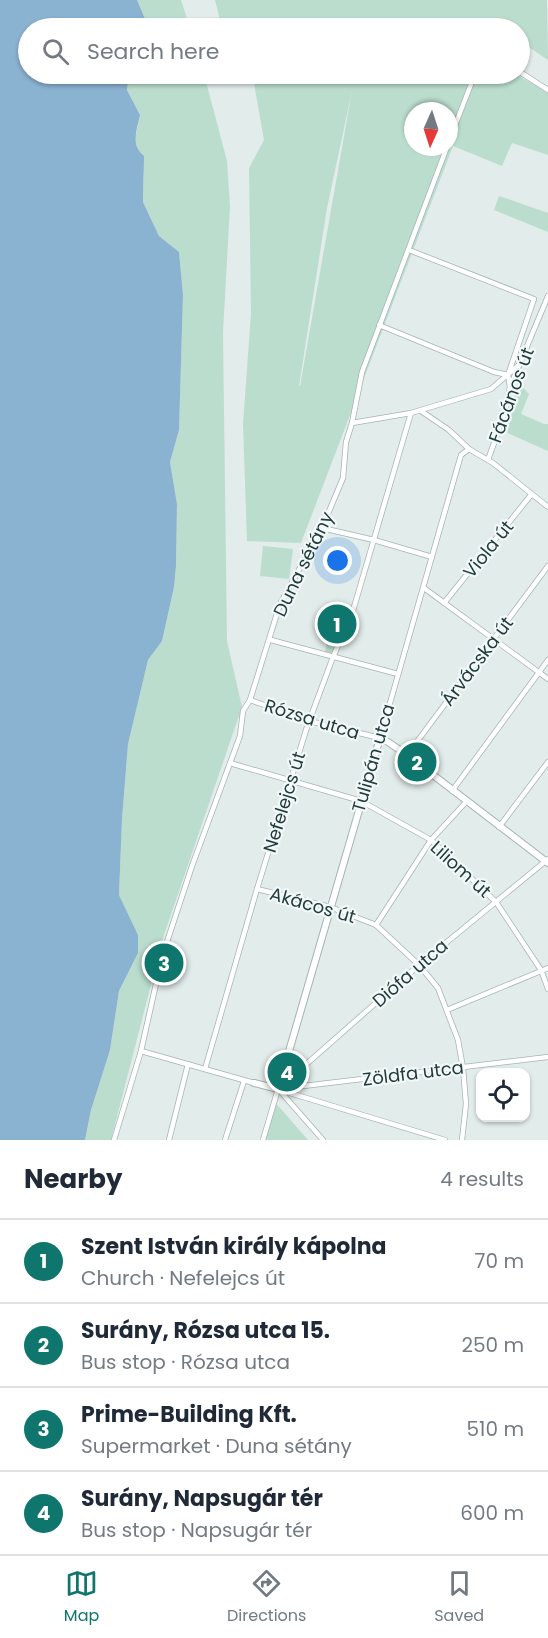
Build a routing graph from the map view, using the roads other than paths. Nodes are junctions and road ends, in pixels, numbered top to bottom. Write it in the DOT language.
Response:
graph roads {
  1 [pos="530,79"];
  2 [pos="471,84"];
  3 [pos="548,90"];
  4 [pos="458,118"];
  5 [pos="444,156"];
  6 [pos="409,249"];
  7 [pos="548,296"];
  8 [pos="379,326"];
  9 [pos="520,364"];
  10 [pos="508,375"];
  11 [pos="510,387"];
  12 [pos="421,411"];
  13 [pos="411,413"];
  14 [pos="352,423"];
  15 [pos="469,449"];
  16 [pos="488,460"];
  17 [pos="531,495"];
  18 [pos="548,507"];
  19 [pos="322,528"];
  20 [pos="375,540"];
  21 [pos="432,557"];
  22 [pos="548,566"];
  23 [pos="424,588"];
  24 [pos="444,603"];
  25 [pos="271,640"];
  26 [pos="493,640"];
  27 [pos="333,657"];
  28 [pos="548,660"];
  29 [pos="539,672"];
  30 [pos="398,674"];
  31 [pos="548,679"];
  32 [pos="250,700"];
  33 [pos="309,721"];
  34 [pos="380,738"];
  35 [pos="407,755"];
  36 [pos="230,762"];
  37 [pos="548,762"];
  38 [pos="291,782"];
  39 [pos="452,791"];
  40 [pos="361,801"];
  41 [pos="466,802"];
  42 [pos="499,827"];
  43 [pos="430,840"];
  44 [pos="547,861"];
  45 [pos="257,889"];
  46 [pos="496,902"];
  47 [pos="330,907"];
  48 [pos="376,925"];
  49 [pos="419,965"];
  50 [pos="548,968"];
  51 [pos="541,970"];
  52 [pos="548,989"];
  53 [pos="447,1010"];
  54 [pos="141,1051"];
  55 [pos="548,1057"];
  56 [pos="188,1064"];
  57 [pos="463,1068"];
  58 [pos="205,1069"];
  59 [pos="244,1081"];
  60 [pos="254,1083"];
  61 [pos="278,1089"];
  62 [pos="114,1140"];
  63 [pos="169,1140"];
  64 [pos="225,1140"];
  65 [pos="263,1140"];
  66 [pos="323,1140"];
  67 [pos="445,1140"];
  68 [pos="462,1140"];
  1 -- 3 [label="street"];
  2 -- 4 [label="street"];
  5 -- 6 [label="street, Duna sétány"];
  6 -- 8 [label="street, Duna sétány"];
  6 -- 10 [label="street"];
  7 -- 9 [label="street, Fácános út"];
  8 -- 10 [label="street"];
  8 -- 14 [label="street, Duna sétány"];
  9 -- 10 [label="street"];
  9 -- 11 [label="street, Fácános út"];
  10 -- 11 [label="street"];
  10 -- 12 [label="street"];
  11 -- 16 [label="street, Fácános út"];
  12 -- 13 [label="street"];
  12 -- 15 [label="street"];
  13 -- 14 [label="street"];
  13 -- 20 [label="street, Nefelejcs út"];
  14 -- 19 [label="street, Duna sétány"];
  15 -- 16 [label="street"];
  15 -- 21 [label="street, Tulipán utca"];
  16 -- 17 [label="street"];
  17 -- 18 [label="street"];
  17 -- 24 [label="street, Viola út"];
  19 -- 20 [label="street"];
  19 -- 25 [label="street, Duna sétány"];
  20 -- 21 [label="street"];
  20 -- 27 [label="street, Nefelejcs út"];
  21 -- 23 [label="street, Tulipán utca"];
  22 -- 26 [label="street, Árvácska út"];
  23 -- 24 [label="street"];
  23 -- 30 [label="street, Tulipán utca"];
  24 -- 26 [label="street"];
  25 -- 27 [label="street"];
  25 -- 32 [label="street, Duna sétány"];
  26 -- 29 [label="street"];
  26 -- 35 [label="street, Árvácska út"];
  27 -- 30 [label="street"];
  27 -- 33 [label="street, Nefelejcs út"];
  28 -- 29 [label="street"];
  29 -- 31 [label="street"];
  29 -- 39 [label="street"];
  30 -- 34 [label="street, Tulipán utca"];
  32 -- 33 [label="street, Rózsa utca"];
  32 -- 36 [label="street, Duna sétány"];
  33 -- 34 [label="street, Rózsa utca"];
  33 -- 38 [label="street, Nefelejcs út"];
  34 -- 35 [label="street, Rózsa utca"];
  34 -- 40 [label="street, Tulipán utca"];
  35 -- 39 [label="street, Rózsa utca"];
  36 -- 38 [label="street, Liliom út"];
  36 -- 54 [label="street, Duna sétány"];
  37 -- 42 [label="street"];
  38 -- 40 [label="street, Liliom út"];
  38 -- 45 [label="street, Nefelejcs út"];
  39 -- 41 [label="street, Rózsa utca"];
  40 -- 43 [label="street, Liliom út"];
  40 -- 47 [label="street, Tulipán utca"];
  41 -- 42 [label="street, Rózsa utca"];
  41 -- 43 [label="street"];
  42 -- 44 [label="street, Rózsa utca"];
  43 -- 46 [label="street, Liliom út"];
  43 -- 48 [label="street"];
  44 -- 46 [label="street, Diófa utca"];
  45 -- 47 [label="street, Akácos út"];
  45 -- 58 [label="street, Nefelejcs út"];
  46 -- 49 [label="street, Diófa utca"];
  46 -- 51 [label="street, Liliom út"];
  47 -- 48 [label="street, Akácos út"];
  47 -- 61 [label="street, Tulipán utca"];
  48 -- 49 [label="street, Akácos út"];
  49 -- 53 [label="street, Akácos út"];
  49 -- 61 [label="street, Diófa utca"];
  50 -- 51 [label="street"];
  51 -- 52 [label="street, Liliom út"];
  51 -- 53 [label="street"];
  53 -- 57 [label="street, Akácos út"];
  54 -- 56 [label="street"];
  54 -- 62 [label="street, Duna sétány"];
  55 -- 57 [label="street, Zöldfa utca"];
  56 -- 58 [label="street"];
  56 -- 63 [label="street"];
  57 -- 61 [label="street, Zöldfa utca"];
  57 -- 68 [label="street, Akácos út"];
  58 -- 59 [label="street"];
  59 -- 60 [label="street"];
  59 -- 64 [label="street"];
  60 -- 61 [label="street"];
  61 -- 65 [label="street"];
  61 -- 66 [label="street"];
  61 -- 67 [label="street"];
}
